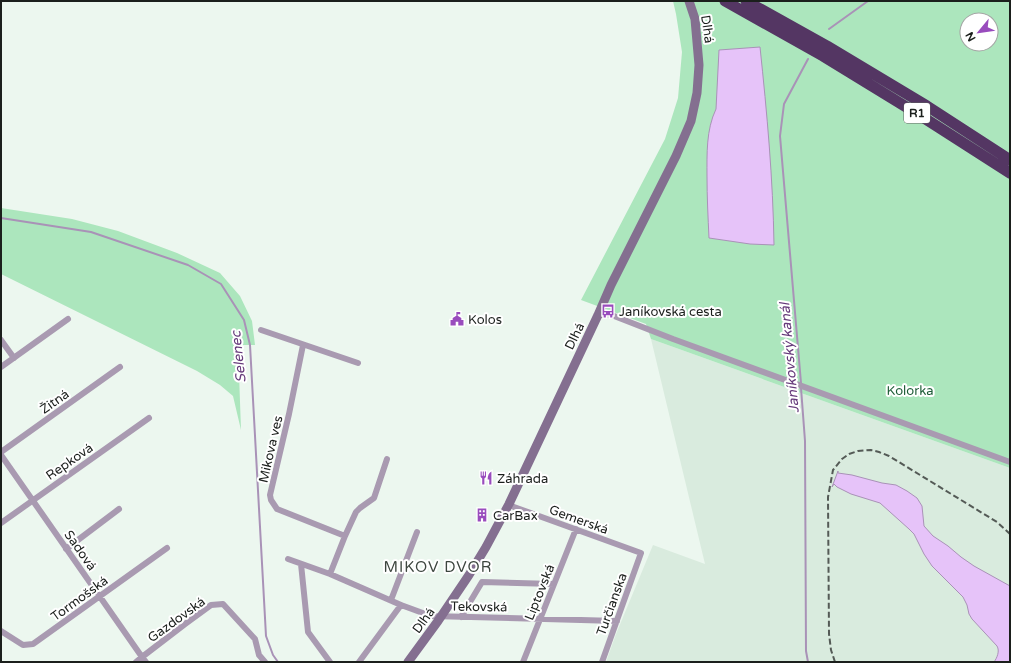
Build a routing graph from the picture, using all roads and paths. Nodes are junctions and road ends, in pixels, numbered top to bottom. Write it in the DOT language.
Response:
graph roads {
  1 [pos="689,1"];
  2 [pos="725,1"];
  3 [pos="746,1"];
  4 [pos="1010,160"];
  5 [pos="1010,173"];
  6 [pos="598,315"];
  7 [pos="68,319"];
  8 [pos="261,330"];
  9 [pos="1,340"];
  10 [pos="304,344"];
  11 [pos="14,358"];
  12 [pos="358,363"];
  13 [pos="1,367"];
  14 [pos="120,367"];
  15 [pos="150,418"];
  16 [pos="1,452"];
  17 [pos="1,455"];
  18 [pos="387,459"];
  19 [pos="1010,462"];
  20 [pos="33,501"];
  21 [pos="509,504"];
  22 [pos="120,509"];
  23 [pos="1,523"];
  24 [pos="576,529"];
  25 [pos="417,532"];
  26 [pos="345,536"];
  27 [pos="66,548"];
  28 [pos="167,548"];
  29 [pos="641,553"];
  30 [pos="288,559"];
  31 [pos="302,564"];
  32 [pos="330,574"];
  33 [pos="554,584"];
  34 [pos="100,597"];
  35 [pos="391,600"];
  36 [pos="401,605"];
  37 [pos="442,616"];
  38 [pos="461,617"];
  39 [pos="540,619"];
  40 [pos="617,620"];
  41 [pos="1,631"];
  42 [pos="144,660"];
  43 [pos="136,662"];
  44 [pos="264,662"];
  45 [pos="330,662"];
  46 [pos="359,662"];
  47 [pos="408,662"];
  48 [pos="523,662"];
  49 [pos="602,662"];
  1 -- 6 [label="street, Dlhá"];
  2 -- 5 [label="highway, R1"];
  3 -- 4 [label="highway, R1"];
  6 -- 19 [label="street"];
  6 -- 21 [label="street, Dlhá"];
  7 -- 11 [label="street"];
  8 -- 10 [label="street"];
  9 -- 11 [label="street"];
  10 -- 12 [label="street"];
  10 -- 26 [label="street, Mikova ves"];
  11 -- 13 [label="street"];
  14 -- 16 [label="street, Žitná"];
  15 -- 20 [label="street, Repková"];
  17 -- 20 [label="street, Sadová"];
  18 -- 26 [label="street"];
  20 -- 23 [label="street, Repková"];
  20 -- 27 [label="street, Sadová"];
  21 -- 24 [label="street, Gemerská"];
  21 -- 37 [label="street, Dlhá"];
  22 -- 27 [label="street"];
  24 -- 29 [label="street, Gemerská"];
  24 -- 33 [label="street, Liptovská"];
  25 -- 35 [label="street"];
  26 -- 32 [label="street"];
  27 -- 34 [label="street, Sadová"];
  28 -- 34 [label="street, Tormošská"];
  29 -- 40 [label="street, Turčianska"];
  30 -- 31 [label="street, Tekovská"];
  31 -- 32 [label="street, Tekovská"];
  31 -- 45 [label="street"];
  32 -- 35 [label="street, Tekovská"];
  33 -- 38 [label="street"];
  33 -- 39 [label="street, Liptovská"];
  34 -- 41 [label="street, Tormošská"];
  34 -- 42 [label="street, Sadová"];
  35 -- 36 [label="street, Tekovská"];
  36 -- 37 [label="street, Tekovská"];
  36 -- 46 [label="street"];
  37 -- 38 [label="street, Tekovská"];
  37 -- 47 [label="street, Dlhá"];
  38 -- 39 [label="street, Tekovská"];
  39 -- 40 [label="street, Tekovská"];
  39 -- 48 [label="street, Liptovská"];
  40 -- 49 [label="street, Turčianska"];
  42 -- 43 [label="street"];
  42 -- 44 [label="street, Gazdovská"];
}
